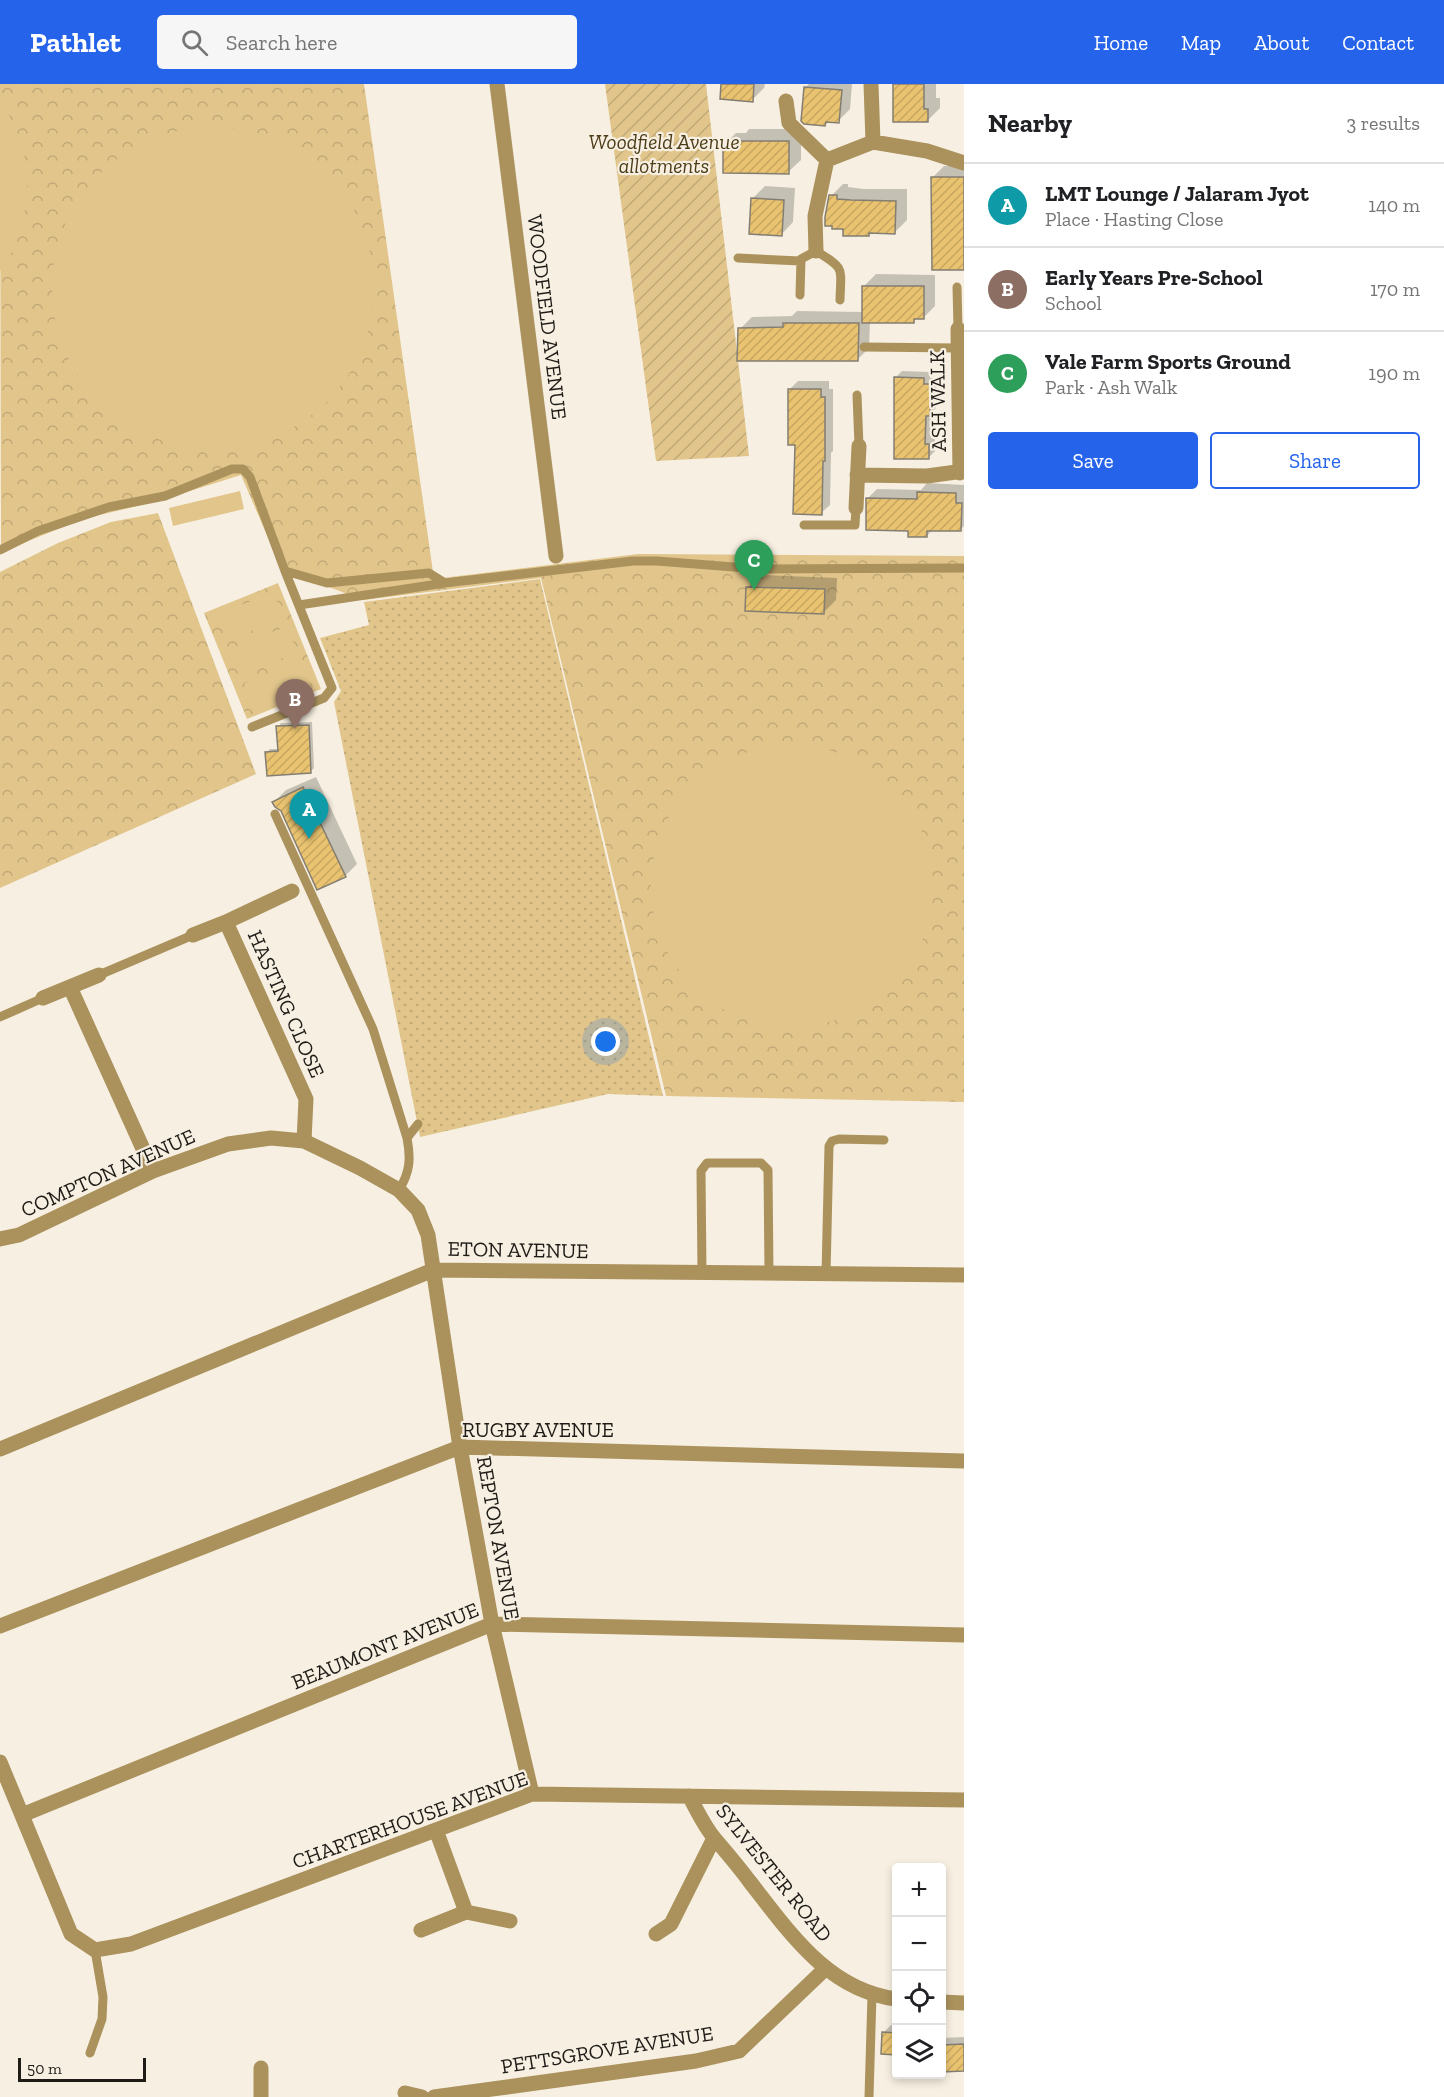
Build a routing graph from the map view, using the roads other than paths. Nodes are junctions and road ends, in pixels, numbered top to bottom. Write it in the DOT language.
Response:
graph roads {
  1 [pos="497,84"];
  2 [pos="872,84"];
  3 [pos="786,101"];
  4 [pos="873,142"];
  5 [pos="827,160"];
  6 [pos="964,163"];
  7 [pos="816,250"];
  8 [pos="738,258"];
  9 [pos="800,261"];
  10 [pos="957,287"];
  11 [pos="800,295"];
  12 [pos="840,300"];
  13 [pos="958,329"];
  14 [pos="864,348"];
  15 [pos="958,348"];
  16 [pos="857,395"];
  17 [pos="859,446"];
  18 [pos="962,472"];
  19 [pos="857,475"];
  20 [pos="856,508"];
  21 [pos="804,525"];
  22 [pos="0,550"];
  23 [pos="556,556"];
  24 [pos="964,568"];
  25 [pos="285,571"];
  26 [pos="444,583"];
  27 [pos="298,605"];
  28 [pos="252,727"];
  29 [pos="275,814"];
  30 [pos="292,891"];
  31 [pos="226,922"];
  32 [pos="193,935"];
  33 [pos="99,975"];
  34 [pos="70,987"];
  35 [pos="43,998"];
  36 [pos="0,1017"];
  37 [pos="418,1124"];
  38 [pos="407,1138"];
  39 [pos="884,1140"];
  40 [pos="304,1141"];
  41 [pos="153,1171"];
  42 [pos="399,1190"];
  43 [pos="0,1239"];
  44 [pos="433,1270"];
  45 [pos="702,1273"];
  46 [pos="769,1273"];
  47 [pos="826,1274"];
  48 [pos="964,1275"];
  49 [pos="460,1448"];
  50 [pos="0,1449"];
  51 [pos="964,1461"];
  52 [pos="492,1624"];
  53 [pos="0,1626"];
  54 [pos="964,1635"];
  55 [pos="0,1762"];
  56 [pos="532,1794"];
  57 [pos="689,1796"];
  58 [pos="964,1800"];
  59 [pos="22,1815"];
  60 [pos="436,1830"];
  61 [pos="714,1838"];
  62 [pos="466,1912"];
  63 [pos="510,1921"];
  64 [pos="421,1930"];
  65 [pos="656,1935"];
  66 [pos="95,1950"];
  67 [pos="826,1968"];
  68 [pos="872,1995"];
  69 [pos="892,1998"];
  70 [pos="946,2002"];
  71 [pos="964,2003"];
  72 [pos="90,2053"];
  73 [pos="261,2068"];
  74 [pos="405,2093"];
  75 [pos="261,2097"];
  76 [pos="422,2097"];
  77 [pos="434,2097"];
  78 [pos="869,2097"];
  1 -- 23 [label="street, WOODFIELD AVENUE"];
  2 -- 4 [label="street"];
  3 -- 5 [label="street"];
  4 -- 5 [label="street"];
  4 -- 6 [label="street"];
  5 -- 7 [label="street"];
  7 -- 9 [label="lane"];
  7 -- 12 [label="lane"];
  8 -- 9 [label="lane"];
  9 -- 11 [label="lane"];
  10 -- 13 [label="lane"];
  13 -- 15 [label="street, ASH WALK"];
  14 -- 15 [label="lane"];
  15 -- 18 [label="street, ASH WALK"];
  16 -- 17 [label="lane"];
  17 -- 19 [label="street"];
  18 -- 19 [label="street, ASH WALK"];
  19 -- 20 [label="street"];
  20 -- 21 [label="lane"];
  22 -- 25 [label="lane"];
  24 -- 26 [label="lane"];
  25 -- 26 [label="lane"];
  25 -- 27 [label="lane"];
  26 -- 27 [label="lane"];
  27 -- 28 [label="lane"];
  29 -- 38 [label="lane"];
  30 -- 31 [label="street, HASTING CLOSE"];
  31 -- 32 [label="street, HASTING CLOSE"];
  31 -- 40 [label="street, HASTING CLOSE"];
  32 -- 33 [label="lane"];
  33 -- 34 [label="street"];
  34 -- 35 [label="street"];
  34 -- 41 [label="street"];
  35 -- 36 [label="lane"];
  37 -- 38 [label="lane"];
  38 -- 42 [label="lane"];
  39 -- 47 [label="lane"];
  40 -- 41 [label="street, COMPTON AVENUE"];
  40 -- 42 [label="street, COMPTON AVENUE"];
  41 -- 43 [label="street, COMPTON AVENUE"];
  42 -- 44 [label="street, REPTON AVENUE"];
  44 -- 45 [label="street, ETON AVENUE"];
  44 -- 49 [label="street, REPTON AVENUE"];
  44 -- 50 [label="street, ETON AVENUE"];
  45 -- 46 [label="street, ETON AVENUE"];
  45 -- 46 [label="lane"];
  46 -- 47 [label="street, ETON AVENUE"];
  47 -- 48 [label="street, ETON AVENUE"];
  49 -- 51 [label="street, RUGBY AVENUE"];
  49 -- 52 [label="street, REPTON AVENUE"];
  49 -- 53 [label="street, RUGBY AVENUE"];
  52 -- 54 [label="street, BEAUMONT AVENUE"];
  52 -- 56 [label="street, REPTON AVENUE"];
  52 -- 59 [label="street, BEAUMONT AVENUE"];
  55 -- 59 [label="street"];
  56 -- 57 [label="street, CHARTERHOUSE AVENUE"];
  56 -- 60 [label="street, CHARTERHOUSE AVENUE"];
  57 -- 58 [label="street, CHARTERHOUSE AVENUE"];
  57 -- 61 [label="street, SYLVESTER ROAD"];
  59 -- 66 [label="street"];
  60 -- 62 [label="street"];
  60 -- 66 [label="street, CHARTERHOUSE AVENUE"];
  61 -- 65 [label="street"];
  61 -- 67 [label="street, SYLVESTER ROAD"];
  62 -- 63 [label="street"];
  62 -- 64 [label="street"];
  66 -- 72 [label="lane"];
  67 -- 68 [label="street, SYLVESTER ROAD"];
  67 -- 77 [label="street, PETTSGROVE AVENUE"];
  68 -- 69 [label="street, SYLVESTER ROAD"];
  68 -- 78 [label="lane"];
  70 -- 71 [label="street"];
  73 -- 75 [label="street"];
  74 -- 76 [label="street"];
}
